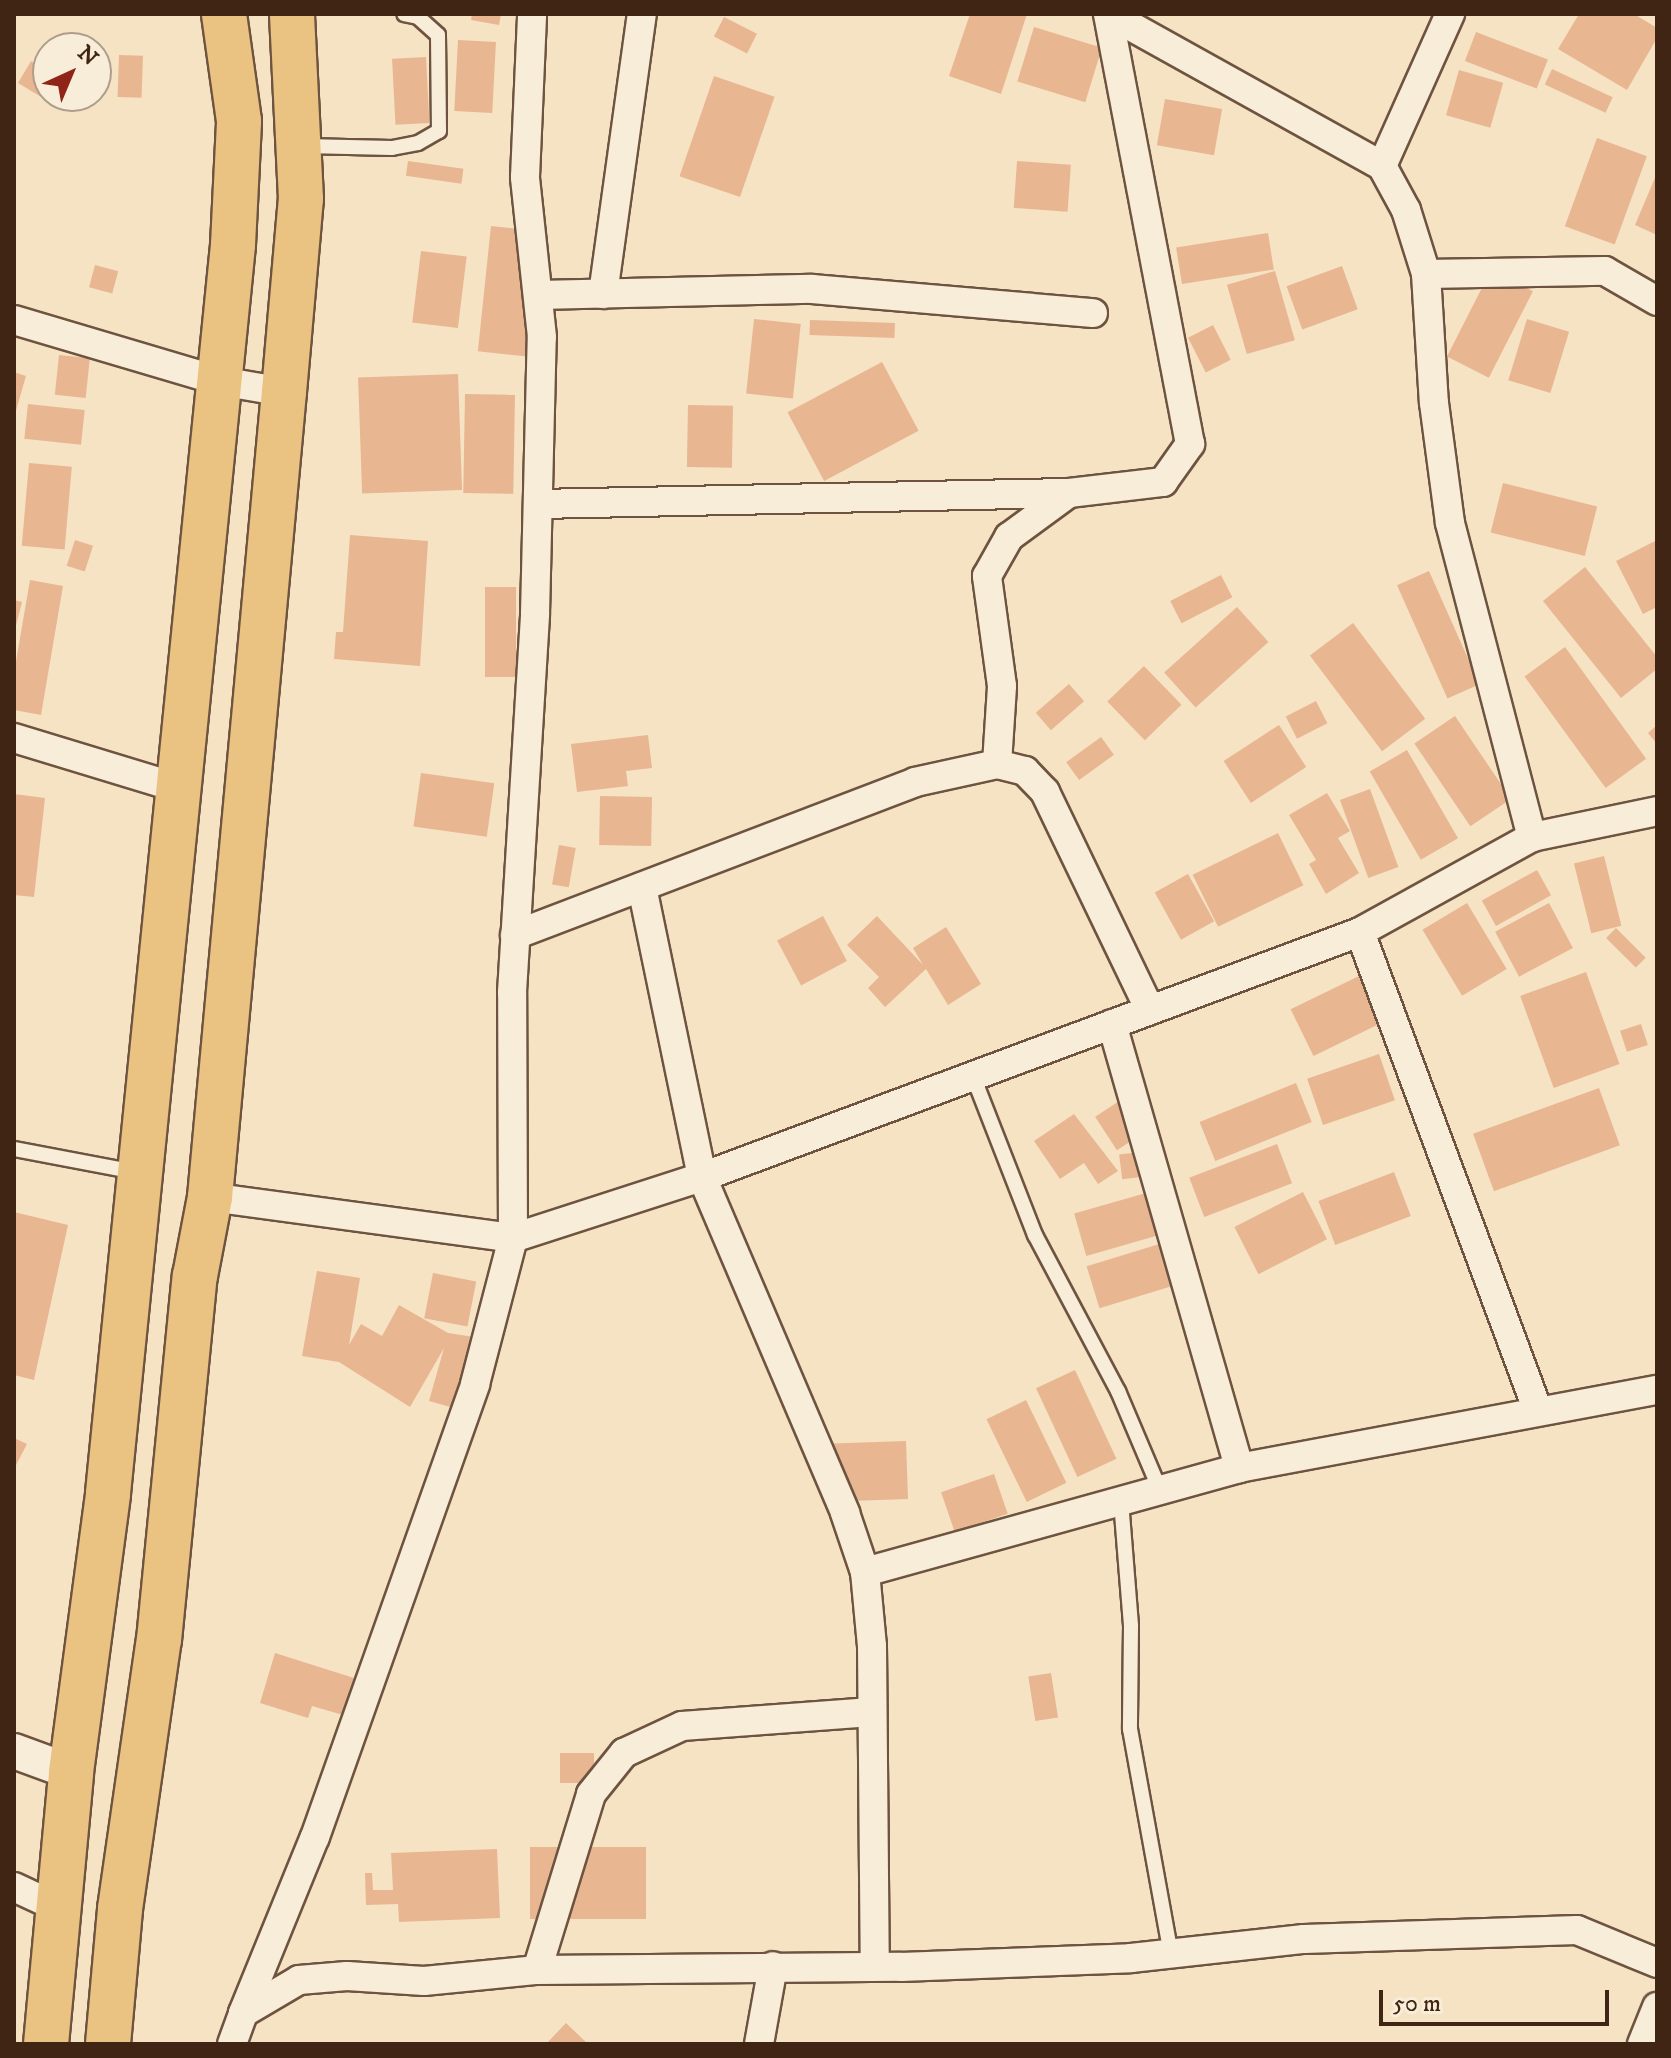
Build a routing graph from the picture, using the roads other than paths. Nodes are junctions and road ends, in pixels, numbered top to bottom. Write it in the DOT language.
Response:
graph roads {
  1 [pos="224,14"];
  2 [pos="292,14"];
  3 [pos="404,14"];
  4 [pos="532,14"];
  5 [pos="642,14"];
  6 [pos="1108,14"];
  7 [pos="1450,14"];
  8 [pos="300,146"];
  9 [pos="1382,166"];
  10 [pos="1426,274"];
  11 [pos="603,294"];
  12 [pos="538,295"];
  13 [pos="1657,301"];
  14 [pos="1093,313"];
  15 [pos="14,320"];
  16 [pos="220,381"];
  17 [pos="284,392"];
  18 [pos="1069,493"];
  19 [pos="538,504"];
  20 [pos="14,738"];
  21 [pos="997,764"];
  22 [pos="179,788"];
  23 [pos="1657,811"];
  24 [pos="1532,837"];
  25 [pos="642,887"];
  26 [pos="1360,932"];
  27 [pos="515,935"];
  28 [pos="1150,1010"];
  29 [pos="1112,1024"];
  30 [pos="973,1076"];
  31 [pos="14,1149"];
  32 [pos="140,1173"];
  33 [pos="702,1177"];
  34 [pos="210,1197"];
  35 [pos="513,1238"];
  36 [pos="131,1262"];
  37 [pos="195,1276"];
  38 [pos="1657,1390"];
  39 [pos="1538,1411"];
  40 [pos="1239,1468"];
  41 [pos="1160,1490"];
  42 [pos="1121,1501"];
  43 [pos="865,1572"];
  44 [pos="871,1712"];
  45 [pos="14,1751"];
  46 [pos="71,1772"];
  47 [pos="14,1887"];
  48 [pos="59,1908"];
  49 [pos="1171,1954"];
  50 [pos="1657,1963"];
  51 [pos="773,1966"];
  52 [pos="875,1966"];
  53 [pos="537,1970"];
  54 [pos="1657,2007"];
  55 [pos="243,2013"];
  56 [pos="46,2044"];
  57 [pos="108,2044"];
  58 [pos="232,2044"];
  59 [pos="759,2044"];
  60 [pos="1642,2044"];
  1 -- 16 [label="main road"];
  2 -- 8 [label="main road"];
  3 -- 8 [label="lane"];
  4 -- 12 [label="street"];
  5 -- 11 [label="street"];
  6 -- 9 [label="street"];
  6 -- 18 [label="street"];
  7 -- 9 [label="street"];
  8 -- 17 [label="main road"];
  9 -- 10 [label="street"];
  10 -- 13 [label="street"];
  10 -- 24 [label="street"];
  11 -- 12 [label="street"];
  11 -- 14 [label="street"];
  12 -- 19 [label="street"];
  15 -- 16 [label="street"];
  16 -- 17 [label="street"];
  16 -- 22 [label="main road"];
  17 -- 34 [label="main road"];
  18 -- 19 [label="street"];
  18 -- 21 [label="street"];
  19 -- 27 [label="street"];
  20 -- 22 [label="street"];
  21 -- 25 [label="street"];
  21 -- 28 [label="street"];
  22 -- 32 [label="main road"];
  23 -- 24 [label="street"];
  24 -- 26 [label="street"];
  25 -- 27 [label="street"];
  25 -- 33 [label="street"];
  26 -- 28 [label="street"];
  26 -- 39 [label="street"];
  27 -- 35 [label="street"];
  28 -- 29 [label="street"];
  29 -- 30 [label="street"];
  29 -- 40 [label="street"];
  30 -- 33 [label="street"];
  30 -- 41 [label="lane"];
  31 -- 32 [label="lane"];
  32 -- 36 [label="main road"];
  33 -- 35 [label="street"];
  33 -- 43 [label="street"];
  34 -- 35 [label="street"];
  34 -- 37 [label="main road"];
  35 -- 55 [label="street"];
  36 -- 37 [label="main road"];
  36 -- 46 [label="main road"];
  37 -- 57 [label="main road"];
  38 -- 39 [label="street"];
  39 -- 40 [label="street"];
  40 -- 41 [label="street"];
  41 -- 42 [label="street"];
  42 -- 43 [label="street"];
  42 -- 49 [label="lane"];
  43 -- 44 [label="street"];
  44 -- 52 [label="street"];
  44 -- 53 [label="street"];
  45 -- 46 [label="street"];
  46 -- 48 [label="main road"];
  47 -- 48 [label="street"];
  48 -- 56 [label="main road"];
  49 -- 50 [label="street"];
  49 -- 52 [label="street"];
  51 -- 52 [label="street"];
  51 -- 53 [label="street"];
  51 -- 59 [label="street"];
  53 -- 55 [label="street"];
  54 -- 60 [label="street"];
  55 -- 58 [label="street"];
}
